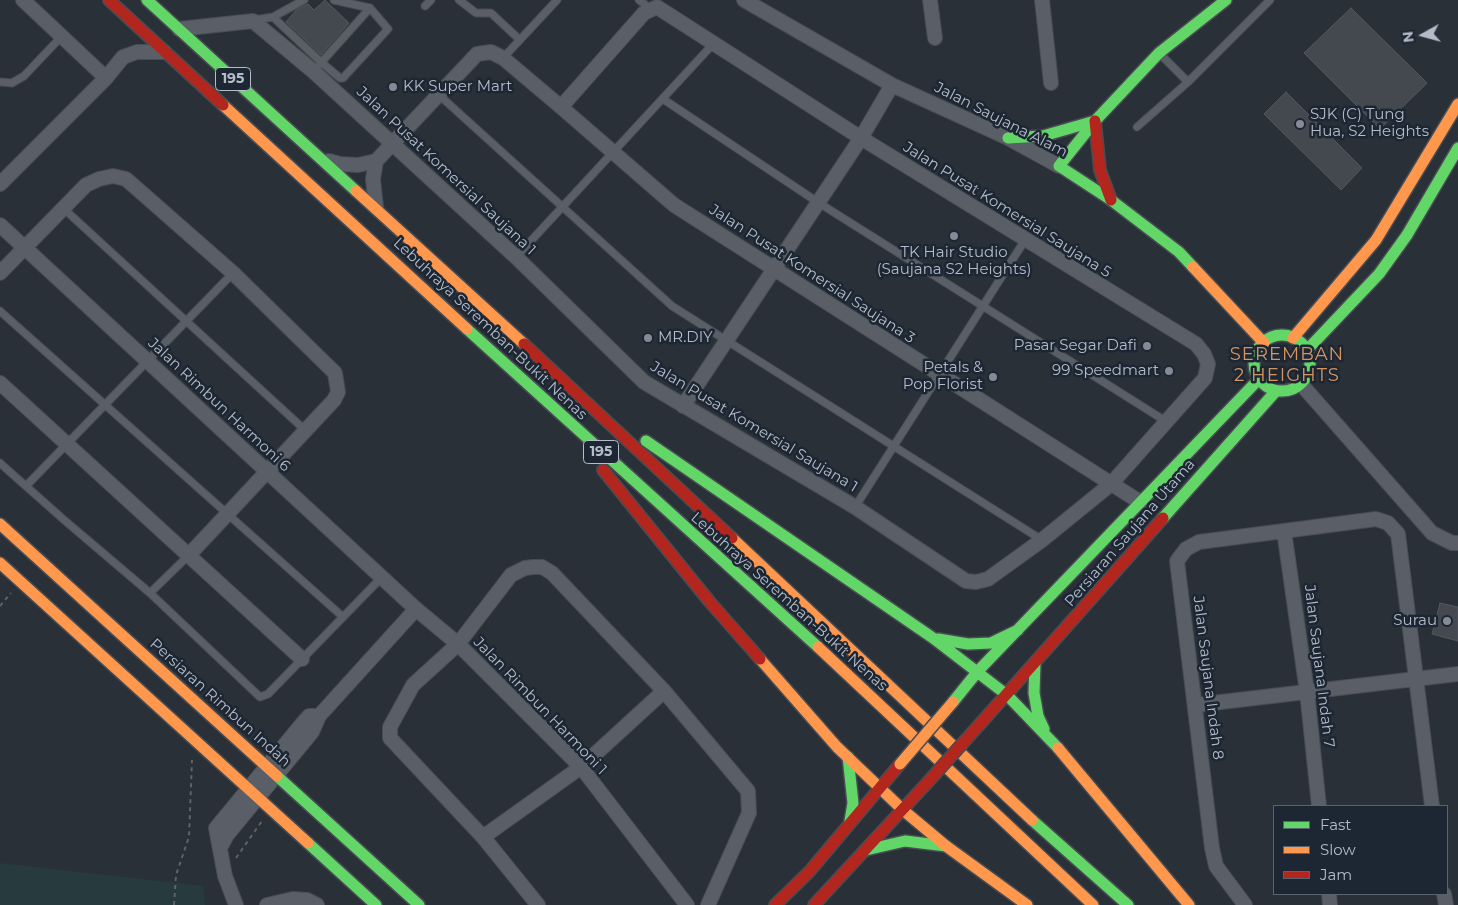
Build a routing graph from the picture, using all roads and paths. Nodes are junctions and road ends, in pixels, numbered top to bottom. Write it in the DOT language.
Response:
graph roads {
  1 [pos="24,0"];
  2 [pos="109,0"];
  3 [pos="146,0"];
  4 [pos="304,0"];
  5 [pos="334,0"];
  6 [pos="431,0"];
  7 [pos="459,0"];
  8 [pos="557,0"];
  9 [pos="638,0"];
  10 [pos="744,0"];
  11 [pos="930,0"];
  12 [pos="1042,0"];
  13 [pos="1226,0"];
  14 [pos="1270,0"];
  15 [pos="425,6"];
  16 [pos="370,8"];
  17 [pos="651,9"];
  18 [pos="273,17"];
  19 [pos="253,20"];
  20 [pos="179,29"];
  21 [pos="62,36"];
  22 [pos="935,38"];
  23 [pos="520,40"];
  24 [pos="714,43"];
  25 [pos="166,52"];
  26 [pos="1159,53"];
  27 [pos="503,58"];
  28 [pos="317,67"];
  29 [pos="106,78"];
  30 [pos="0,82"];
  31 [pos="1188,82"];
  32 [pos="1051,83"];
  33 [pos="892,85"];
  34 [pos="439,95"];
  35 [pos="663,99"];
  36 [pos="1458,104"];
  37 [pos="561,107"];
  38 [pos="1095,121"];
  39 [pos="1137,127"];
  40 [pos="861,138"];
  41 [pos="1008,138"];
  42 [pos="392,144"];
  43 [pos="1458,148"];
  44 [pos="613,153"];
  45 [pos="319,158"];
  46 [pos="376,161"];
  47 [pos="1059,166"];
  48 [pos="0,184"];
  49 [pos="1111,200"];
  50 [pos="818,203"];
  51 [pos="562,207"];
  52 [pos="63,208"];
  53 [pos="377,210"];
  54 [pos="0,225"];
  55 [pos="1025,240"];
  56 [pos="24,246"];
  57 [pos="516,256"];
  58 [pos="774,269"];
  59 [pos="233,272"];
  60 [pos="0,273"];
  61 [pos="983,305"];
  62 [pos="0,311"];
  63 [pos="186,320"];
  64 [pos="1293,338"];
  65 [pos="727,340"];
  66 [pos="1264,343"];
  67 [pos="1306,350"];
  68 [pos="148,360"];
  69 [pos="939,374"];
  70 [pos="1259,378"];
  71 [pos="0,383"];
  72 [pos="1301,384"];
  73 [pos="1276,390"];
  74 [pos="580,396"];
  75 [pos="105,405"];
  76 [pos="683,406"];
  77 [pos="552,407"];
  78 [pos="1167,422"];
  79 [pos="306,431"];
  80 [pos="67,444"];
  81 [pos="894,446"];
  82 [pos="0,463"];
  83 [pos="268,472"];
  84 [pos="1111,484"];
  85 [pos="26,486"];
  86 [pos="1140,502"];
  87 [pos="854,507"];
  88 [pos="228,514"];
  89 [pos="0,524"];
  90 [pos="1284,531"];
  91 [pos="1042,540"];
  92 [pos="1458,544"];
  93 [pos="188,556"];
  94 [pos="0,563"];
  95 [pos="382,577"];
  96 [pos="150,593"];
  97 [pos="416,609"];
  98 [pos="343,617"];
  99 [pos="1018,630"];
  100 [pos="933,638"];
  101 [pos="458,644"];
  102 [pos="302,659"];
  103 [pos="1035,663"];
  104 [pos="978,671"];
  105 [pos="1458,674"];
  106 [pos="1416,679"];
  107 [pos="664,691"];
  108 [pos="1307,692"];
  109 [pos="1007,694"];
  110 [pos="1196,705"];
  111 [pos="1044,731"];
  112 [pos="194,740"];
  113 [pos="848,757"];
  114 [pos="581,767"];
  115 [pos="272,770"];
  116 [pos="879,787"];
  117 [pos="254,793"];
  118 [pos="1320,805"];
  119 [pos="1432,805"];
  120 [pos="271,809"];
  121 [pos="903,810"];
  122 [pos="850,821"];
  123 [pos="483,838"];
  124 [pos="946,846"];
  125 [pos="866,850"];
  126 [pos="235,859"];
  127 [pos="174,905"];
  128 [pos="236,905"];
  129 [pos="267,905"];
  130 [pos="317,905"];
  131 [pos="376,905"];
  132 [pos="419,905"];
  133 [pos="538,905"];
  134 [pos="687,905"];
  135 [pos="708,905"];
  136 [pos="775,905"];
  137 [pos="814,905"];
  138 [pos="1027,905"];
  139 [pos="1092,905"];
  140 [pos="1128,905"];
  141 [pos="1189,905"];
  142 [pos="1245,905"];
  1 -- 21 [label="street"];
  2 -- 25 [label="main road, Lebuhraya Seremban-Bukit Nenas / 195"];
  3 -- 20 [label="main road, Lebuhraya Seremban-Bukit Nenas / 195"];
  4 -- 18 [label="lane"];
  5 -- 16 [label="lane"];
  6 -- 15 [label="lane"];
  7 -- 23 [label="lane"];
  8 -- 23 [label="lane"];
  9 -- 17 [label="lane"];
  10 -- 33 [label="street, Jalan Saujana Alam"];
  11 -- 22 [label="street"];
  12 -- 32 [label="street"];
  13 -- 26 [label="main road"];
  14 -- 31 [label="lane"];
  16 -- 28 [label="lane"];
  16 -- 28 [label="lane"];
  17 -- 24 [label="street, Jalan Pusat Komersial Saujana 5"];
  17 -- 37 [label="street"];
  18 -- 19 [label="lane"];
  18 -- 28 [label="lane"];
  19 -- 20 [label="street"];
  19 -- 28 [label="street, Jalan Pusat Komersial Saujana 1"];
  20 -- 45 [label="main road, Lebuhraya Seremban-Bukit Nenas / 195"];
  21 -- 29 [label="street"];
  21 -- 30 [label="lane"];
  23 -- 27 [label="lane"];
  24 -- 35 [label="lane"];
  24 -- 40 [label="street, Jalan Pusat Komersial Saujana 5"];
  25 -- 29 [label="street"];
  25 -- 77 [label="main road, Lebuhraya Seremban-Bukit Nenas / 195"];
  26 -- 31 [label="lane"];
  26 -- 38 [label="main road"];
  27 -- 34 [label="street, Jalan Pusat Komersial Saujana 3"];
  27 -- 37 [label="street, Jalan Pusat Komersial Saujana 3"];
  28 -- 42 [label="street, Jalan Pusat Komersial Saujana 1"];
  29 -- 48 [label="street"];
  31 -- 39 [label="lane"];
  33 -- 40 [label="street"];
  33 -- 41 [label="street, Jalan Saujana Alam"];
  34 -- 42 [label="street"];
  34 -- 51 [label="lane"];
  35 -- 44 [label="lane"];
  35 -- 50 [label="lane"];
  36 -- 64 [label="main road"];
  37 -- 44 [label="street, Jalan Pusat Komersial Saujana 3"];
  38 -- 41 [label="main road"];
  38 -- 47 [label="main road"];
  38 -- 49 [label="main road"];
  40 -- 50 [label="street"];
  40 -- 55 [label="street, Jalan Pusat Komersial Saujana 5"];
  41 -- 47 [label="street, Jalan Saujana Alam"];
  42 -- 46 [label="street"];
  42 -- 57 [label="street, Jalan Pusat Komersial Saujana 1"];
  43 -- 67 [label="main road"];
  44 -- 51 [label="lane"];
  44 -- 58 [label="street, Jalan Pusat Komersial Saujana 3"];
  45 -- 46 [label="street"];
  45 -- 53 [label="main road, Lebuhraya Seremban-Bukit Nenas / 195"];
  46 -- 53 [label="street"];
  47 -- 49 [label="main road, Jalan Saujana Alam"];
  49 -- 66 [label="main road, Jalan Saujana Alam"];
  50 -- 58 [label="street"];
  50 -- 61 [label="lane"];
  51 -- 57 [label="lane"];
  51 -- 65 [label="lane"];
  52 -- 56 [label="street"];
  52 -- 59 [label="street"];
  52 -- 63 [label="lane"];
  53 -- 74 [label="main road, Lebuhraya Seremban-Bukit Nenas / 195"];
  54 -- 56 [label="street, Jalan Rimbun Harmoni 6"];
  55 -- 61 [label="lane"];
  55 -- 78 [label="street, Jalan Pusat Komersial Saujana 5"];
  56 -- 60 [label="street"];
  56 -- 68 [label="street, Jalan Rimbun Harmoni 6"];
  57 -- 76 [label="street, Jalan Pusat Komersial Saujana 1"];
  58 -- 65 [label="street"];
  58 -- 69 [label="street, Jalan Pusat Komersial Saujana 3"];
  59 -- 63 [label="lane"];
  59 -- 79 [label="street"];
  61 -- 69 [label="lane"];
  61 -- 78 [label="lane"];
  62 -- 75 [label="lane"];
  63 -- 68 [label="lane"];
  63 -- 79 [label="lane"];
  64 -- 66 [label="main road"];
  64 -- 67 [label="main road"];
  65 -- 76 [label="street"];
  65 -- 81 [label="lane"];
  66 -- 70 [label="main road"];
  67 -- 72 [label="main road"];
  68 -- 75 [label="lane"];
  68 -- 83 [label="street, Jalan Rimbun Harmoni 6"];
  69 -- 81 [label="lane"];
  69 -- 84 [label="street, Jalan Pusat Komersial Saujana 3"];
  70 -- 73 [label="main road"];
  70 -- 86 [label="main road, Persiaran Saujana Utama"];
  71 -- 80 [label="street"];
  72 -- 73 [label="main road"];
  72 -- 92 [label="street"];
  73 -- 103 [label="main road, Persiaran Saujana Utama"];
  74 -- 100 [label="main road"];
  74 -- 140 [label="main road, Lebuhraya Seremban-Bukit Nenas / 195"];
  75 -- 80 [label="lane"];
  75 -- 88 [label="lane"];
  76 -- 87 [label="street, Jalan Pusat Komersial Saujana 1"];
  77 -- 113 [label="main road"];
  77 -- 139 [label="main road, Lebuhraya Seremban-Bukit Nenas / 195"];
  78 -- 84 [label="street, Jalan Pusat Komersial Saujana 5"];
  79 -- 83 [label="street"];
  80 -- 85 [label="lane"];
  80 -- 93 [label="street"];
  81 -- 87 [label="lane"];
  81 -- 91 [label="lane"];
  82 -- 85 [label="lane"];
  83 -- 88 [label="street"];
  83 -- 95 [label="street, Jalan Rimbun Harmoni 6"];
  84 -- 86 [label="street, Jalan Pusat Komersial Saujana 3"];
  84 -- 91 [label="street, Jalan Pusat Komersial Saujana 1"];
  85 -- 96 [label="lane"];
  86 -- 99 [label="main road, Persiaran Saujana Utama"];
  87 -- 91 [label="street, Jalan Pusat Komersial Saujana 1"];
  88 -- 93 [label="street"];
  88 -- 98 [label="lane"];
  89 -- 115 [label="main road, Persiaran Rimbun Indah"];
  90 -- 106 [label="street"];
  90 -- 108 [label="street, Jalan Saujana Indah 7"];
  90 -- 110 [label="street, Jalan Saujana Indah 8"];
  93 -- 96 [label="lane"];
  93 -- 102 [label="street"];
  94 -- 112 [label="main road"];
  95 -- 97 [label="street, Jalan Rimbun Harmoni 6"];
  95 -- 98 [label="lane"];
  96 -- 102 [label="lane"];
  97 -- 101 [label="street, Jalan Rimbun Harmoni 1"];
  97 -- 115 [label="street"];
  98 -- 102 [label="lane"];
  99 -- 100 [label="main road"];
  99 -- 104 [label="main road, Persiaran Saujana Utama"];
  100 -- 104 [label="main road"];
  101 -- 107 [label="street"];
  101 -- 114 [label="street, Jalan Rimbun Harmoni 1"];
  101 -- 123 [label="street"];
  103 -- 109 [label="main road, Persiaran Saujana Utama"];
  103 -- 111 [label="main road"];
  104 -- 109 [label="main road"];
  104 -- 116 [label="main road, Persiaran Saujana Utama, bridge"];
  105 -- 106 [label="street"];
  106 -- 108 [label="street"];
  106 -- 119 [label="street"];
  107 -- 114 [label="street"];
  107 -- 135 [label="street"];
  108 -- 110 [label="street"];
  108 -- 118 [label="street, Jalan Saujana Indah 7"];
  109 -- 111 [label="main road"];
  109 -- 121 [label="main road, Persiaran Saujana Utama, bridge"];
  110 -- 142 [label="street, Jalan Saujana Indah 8"];
  111 -- 141 [label="main road"];
  112 -- 117 [label="main road"];
  112 -- 127 [label="path"];
  113 -- 116 [label="main road"];
  113 -- 122 [label="main road"];
  114 -- 123 [label="street"];
  114 -- 134 [label="street, Jalan Rimbun Harmoni 1"];
  115 -- 117 [label="street"];
  115 -- 132 [label="main road, Persiaran Rimbun Indah"];
  116 -- 121 [label="main road"];
  116 -- 122 [label="main road"];
  117 -- 120 [label="main road"];
  117 -- 128 [label="street"];
  120 -- 126 [label="path"];
  120 -- 131 [label="main road"];
  121 -- 124 [label="main road"];
  121 -- 125 [label="main road"];
  122 -- 136 [label="main road"];
  123 -- 133 [label="street"];
  124 -- 125 [label="main road"];
  124 -- 138 [label="main road"];
  125 -- 137 [label="main road"];
  129 -- 130 [label="street"];
}
